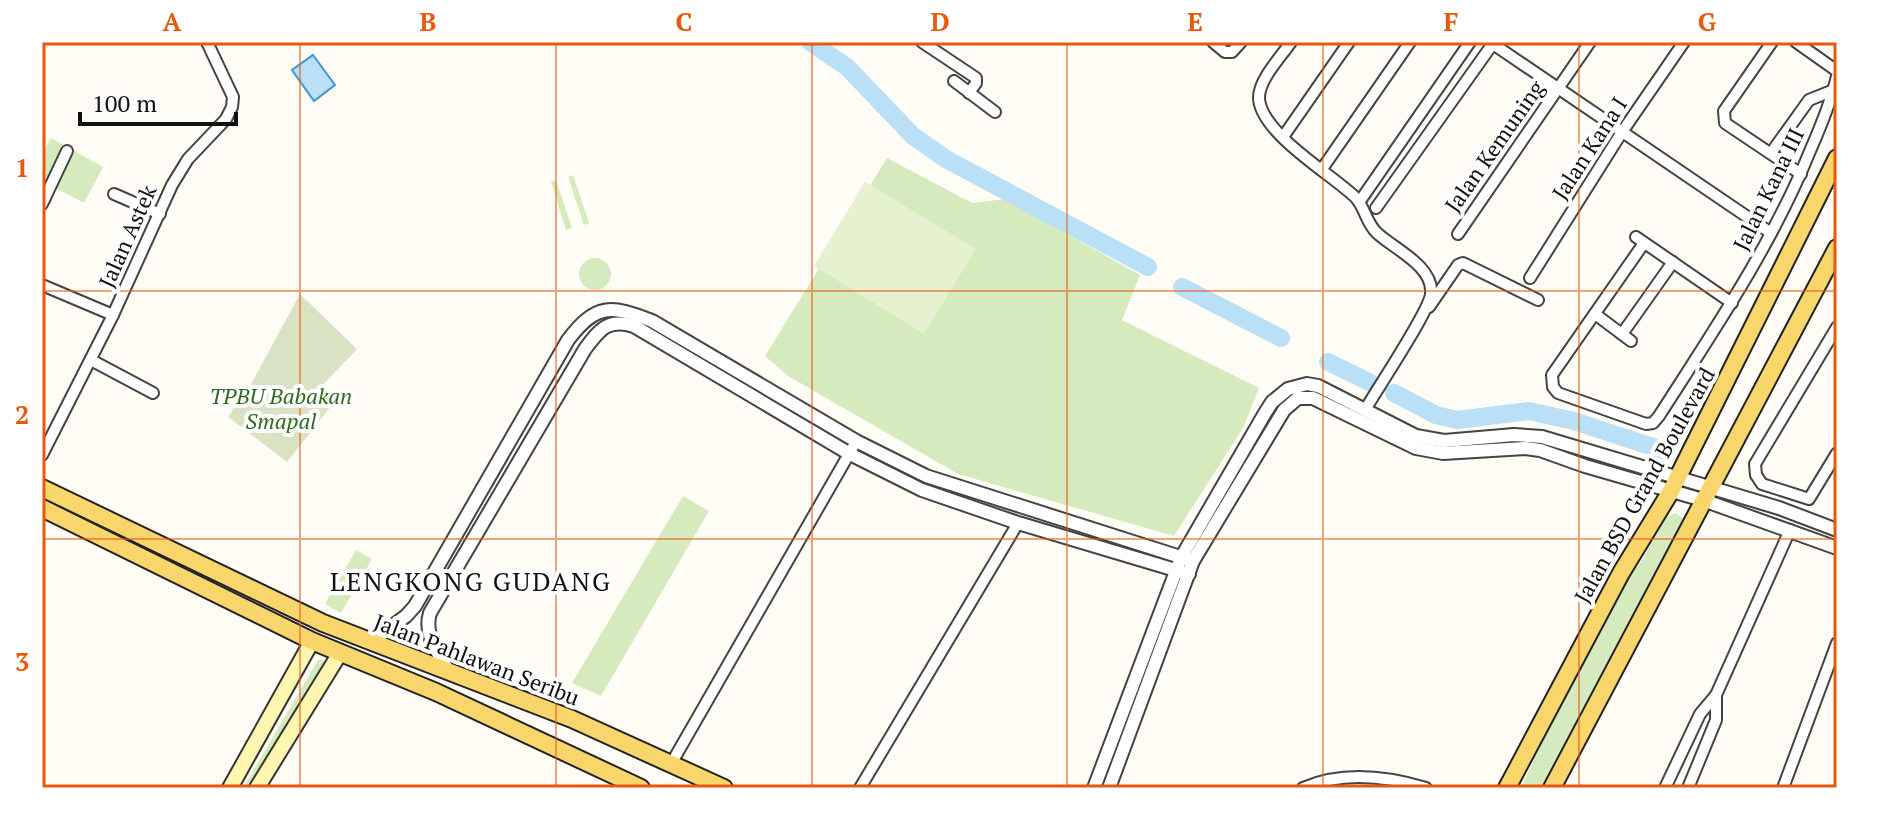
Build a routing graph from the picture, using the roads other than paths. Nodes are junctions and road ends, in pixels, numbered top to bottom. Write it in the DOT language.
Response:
graph roads {
  1 [pos="207,42"];
  2 [pos="922,42"];
  3 [pos="1213,42"];
  4 [pos="1241,42"];
  5 [pos="1291,42"];
  6 [pos="1349,42"];
  7 [pos="1410,42"];
  8 [pos="1470,42"];
  9 [pos="1590,42"];
  10 [pos="1684,42"];
  11 [pos="1772,42"];
  12 [pos="1796,42"];
  13 [pos="1493,43"];
  14 [pos="1837,74"];
  15 [pos="954,81"];
  16 [pos="1558,89"];
  17 [pos="1834,90"];
  18 [pos="969,93"];
  19 [pos="995,112"];
  20 [pos="1622,132"];
  21 [pos="1283,137"];
  22 [pos="67,151"];
  23 [pos="1771,153"];
  24 [pos="1837,158"];
  25 [pos="1322,169"];
  26 [pos="1801,174"];
  27 [pos="114,194"];
  28 [pos="1360,201"];
  29 [pos="42,204"];
  30 [pos="1376,208"];
  31 [pos="160,214"];
  32 [pos="1771,233"];
  33 [pos="1458,234"];
  34 [pos="1837,248"];
  35 [pos="1673,262"];
  36 [pos="1530,278"];
  37 [pos="42,285"];
  38 [pos="1538,300"];
  39 [pos="1732,303"];
  40 [pos="1422,314"];
  41 [pos="1595,314"];
  42 [pos="113,315"];
  43 [pos="593,315"];
  44 [pos="604,325"];
  45 [pos="1837,327"];
  46 [pos="1622,334"];
  47 [pos="1631,341"];
  48 [pos="91,360"];
  49 [pos="153,393"];
  50 [pos="1365,410"];
  51 [pos="1382,425"];
  52 [pos="853,448"];
  53 [pos="1837,453"];
  54 [pos="42,455"];
  55 [pos="1674,485"];
  56 [pos="42,488"];
  57 [pos="1707,493"];
  58 [pos="42,508"];
  59 [pos="1018,523"];
  60 [pos="1790,530"];
  61 [pos="1837,530"];
  62 [pos="1837,548"];
  63 [pos="1185,566"];
  64 [pos="415,606"];
  65 [pos="430,613"];
  66 [pos="312,641"];
  67 [pos="371,642"];
  68 [pos="1837,643"];
  69 [pos="340,653"];
  70 [pos="449,672"];
  71 [pos="1716,695"];
  72 [pos="1118,745"];
  73 [pos="671,764"];
  74 [pos="230,788"];
  75 [pos="257,788"];
  76 [pos="641,788"];
  77 [pos="724,788"];
  78 [pos="860,788"];
  79 [pos="1094,788"];
  80 [pos="1109,788"];
  81 [pos="1303,788"];
  82 [pos="1426,788"];
  83 [pos="1507,788"];
  84 [pos="1552,788"];
  85 [pos="1665,788"];
  86 [pos="1688,788"];
  87 [pos="1783,788"];
  1 -- 31 [label="street, Jalan Astek"];
  2 -- 18 [label="street"];
  3 -- 4 [label="street"];
  5 -- 21 [label="street"];
  6 -- 21 [label="street"];
  7 -- 25 [label="street"];
  8 -- 28 [label="street"];
  9 -- 16 [label="street, Jalan Kemuning"];
  10 -- 20 [label="street, Jalan Kana I"];
  11 -- 23 [label="street"];
  12 -- 14 [label="street"];
  13 -- 16 [label="street"];
  13 -- 30 [label="street"];
  14 -- 17 [label="street, Jalan Kana III"];
  15 -- 18 [label="street"];
  16 -- 20 [label="street"];
  16 -- 33 [label="street, Jalan Kemuning"];
  17 -- 23 [label="street, Jalan Kana III"];
  17 -- 26 [label="street, Jalan Kana III"];
  18 -- 19 [label="street"];
  20 -- 32 [label="street"];
  20 -- 36 [label="street, Jalan Kana I"];
  21 -- 25 [label="street"];
  22 -- 29 [label="street"];
  23 -- 26 [label="street"];
  24 -- 55 [label="main road, Jalan BSD Grand Boulevard"];
  25 -- 28 [label="street"];
  26 -- 32 [label="street, Jalan Kana III"];
  27 -- 31 [label="street"];
  28 -- 40 [label="street"];
  31 -- 42 [label="street, Jalan Astek"];
  32 -- 39 [label="street, Jalan Kana III"];
  34 -- 57 [label="main road"];
  35 -- 39 [label="street"];
  35 -- 41 [label="street"];
  35 -- 46 [label="street"];
  37 -- 42 [label="street"];
  38 -- 40 [label="street"];
  39 -- 41 [label="street, Jalan Kana III"];
  40 -- 50 [label="street"];
  41 -- 46 [label="street"];
  42 -- 48 [label="street, Jalan Astek"];
  43 -- 44 [label="street"];
  43 -- 52 [label="street"];
  43 -- 64 [label="street"];
  44 -- 52 [label="street"];
  44 -- 65 [label="street"];
  45 -- 53 [label="street"];
  46 -- 47 [label="street"];
  48 -- 49 [label="street"];
  48 -- 54 [label="street, Jalan Astek"];
  50 -- 51 [label="street"];
  50 -- 63 [label="street"];
  51 -- 55 [label="street"];
  51 -- 63 [label="street"];
  52 -- 59 [label="street"];
  52 -- 63 [label="street"];
  52 -- 73 [label="street"];
  55 -- 57 [label="street"];
  55 -- 83 [label="main road, Jalan BSD Grand Boulevard"];
  56 -- 67 [label="main road, Jalan Pahlawan Seribu"];
  57 -- 60 [label="street"];
  57 -- 61 [label="street"];
  57 -- 84 [label="main road"];
  58 -- 66 [label="main road, Jalan Pahlawan Seribu"];
  59 -- 63 [label="street"];
  59 -- 78 [label="street"];
  60 -- 62 [label="street"];
  60 -- 71 [label="street"];
  63 -- 72 [label="street"];
  64 -- 65 [label="street"];
  64 -- 67 [label="street"];
  65 -- 70 [label="street"];
  66 -- 69 [label="main road, Jalan Pahlawan Seribu"];
  66 -- 74 [label="main road"];
  67 -- 70 [label="main road, Jalan Pahlawan Seribu"];
  68 -- 87 [label="street"];
  69 -- 75 [label="main road"];
  69 -- 76 [label="main road, Jalan Pahlawan Seribu"];
  70 -- 73 [label="main road, Jalan Pahlawan Seribu"];
  71 -- 85 [label="street"];
  71 -- 86 [label="street"];
  72 -- 79 [label="street"];
  72 -- 80 [label="street"];
  73 -- 77 [label="main road, Jalan Pahlawan Seribu"];
  81 -- 82 [label="street"];
}
